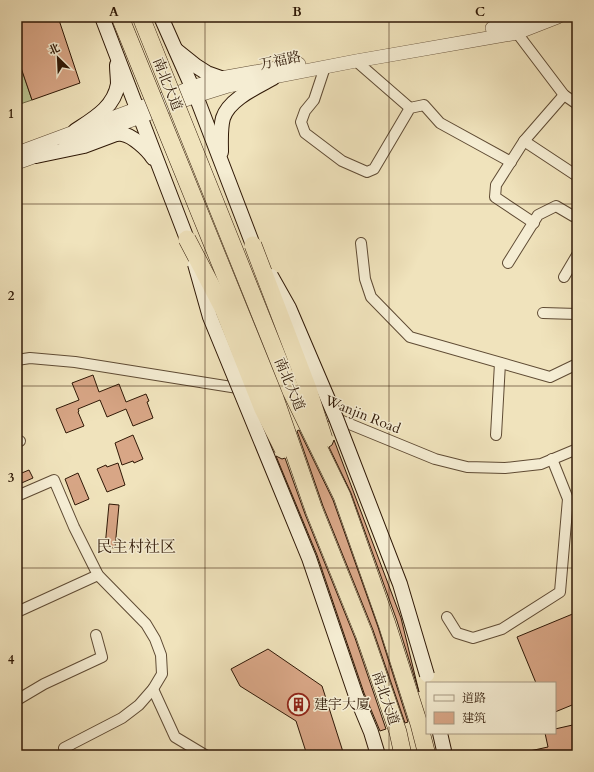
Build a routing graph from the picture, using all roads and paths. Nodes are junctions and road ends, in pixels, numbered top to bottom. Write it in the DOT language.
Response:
graph roads {
  1 [pos="102,17"];
  2 [pos="120,17"];
  3 [pos="141,17"];
  4 [pos="161,17"];
  5 [pos="532,17"];
  6 [pos="558,17"];
  7 [pos="512,23"];
  8 [pos="174,48"];
  9 [pos="116,53"];
  10 [pos="356,61"];
  11 [pos="325,67"];
  12 [pos="221,78"];
  13 [pos="273,78"];
  14 [pos="194,92"];
  15 [pos="564,95"];
  16 [pos="577,104"];
  17 [pos="410,108"];
  18 [pos="139,113"];
  19 [pos="75,131"];
  20 [pos="524,141"];
  21 [pos="17,152"];
  22 [pos="36,156"];
  23 [pos="220,159"];
  24 [pos="511,162"];
  25 [pos="17,163"];
  26 [pos="160,168"];
  27 [pos="577,176"];
  28 [pos="573,216"];
  29 [pos="534,223"];
  30 [pos="187,239"];
  31 [pos="361,243"];
  32 [pos="253,246"];
  33 [pos="577,255"];
  34 [pos="508,263"];
  35 [pos="564,277"];
  36 [pos="543,313"];
  37 [pos="577,314"];
  38 [pos="17,360"];
  39 [pos="500,363"];
  40 [pos="577,364"];
  41 [pos="496,435"];
  42 [pos="577,449"];
  43 [pos="552,459"];
  44 [pos="17,496"];
  45 [pos="342,496"];
  46 [pos="314,510"];
  47 [pos="98,575"];
  48 [pos="17,612"];
  49 [pos="447,617"];
  50 [pos="96,635"];
  51 [pos="428,679"];
  52 [pos="153,689"];
  53 [pos="17,700"];
  54 [pos="440,734"];
  55 [pos="64,748"];
  56 [pos="205,755"];
  57 [pos="378,755"];
  58 [pos="403,755"];
  59 [pos="428,755"];
  60 [pos="445,755"];
  1 -- 9 [label="main road, 南北大道"];
  2 -- 46 [label="highway, 南北大道, bridge"];
  3 -- 45 [label="highway, 南北大道, bridge"];
  4 -- 8 [label="main road, 南北大道"];
  5 -- 7 [label="street, 万福路"];
  6 -- 7 [label="street, 万福路"];
  7 -- 10 [label="street, 万福路"];
  7 -- 12 [label="street, 万福路"];
  7 -- 15 [label="street"];
  8 -- 12 [label="main road"];
  8 -- 14 [label="main road, 南北大道"];
  9 -- 18 [label="main road, 南北大道"];
  9 -- 19 [label="main road"];
  10 -- 11 [label="street, 万福路"];
  10 -- 17 [label="street"];
  11 -- 13 [label="street, 万福路"];
  11 -- 17 [label="street"];
  12 -- 14 [label="street, 万福路"];
  13 -- 14 [label="street, 万福路"];
  13 -- 23 [label="main road"];
  14 -- 18 [label="street, 万福路"];
  14 -- 23 [label="main road, 南北大道"];
  15 -- 16 [label="street"];
  15 -- 20 [label="street"];
  17 -- 24 [label="street"];
  18 -- 19 [label="street, 万福路"];
  18 -- 22 [label="street, 万福路"];
  18 -- 26 [label="main road, 南北大道"];
  19 -- 21 [label="street, 万福路"];
  20 -- 24 [label="street"];
  20 -- 27 [label="street"];
  22 -- 25 [label="street, 万福路"];
  22 -- 26 [label="main road"];
  23 -- 32 [label="main road, 南北大道"];
  24 -- 29 [label="street"];
  26 -- 30 [label="main road, 南北大道"];
  28 -- 29 [label="street"];
  29 -- 34 [label="street"];
  30 -- 46 [label="highway, bridge"];
  30 -- 57 [label="main road, 南北大道, bridge"];
  31 -- 39 [label="street"];
  32 -- 45 [label="highway, bridge"];
  32 -- 51 [label="main road, 南北大道, bridge"];
  33 -- 35 [label="street"];
  36 -- 37 [label="street"];
  38 -- 43 [label="street, Wanjin Road"];
  39 -- 40 [label="street"];
  39 -- 41 [label="street"];
  42 -- 43 [label="street, Wanjin Road"];
  43 -- 49 [label="street"];
  44 -- 47 [label="street"];
  45 -- 59 [label="highway, 南北大道, bridge"];
  46 -- 58 [label="highway, 南北大道, bridge"];
  47 -- 48 [label="street"];
  47 -- 52 [label="street"];
  50 -- 53 [label="street"];
  52 -- 55 [label="street"];
  52 -- 56 [label="street"];
  54 -- 60 [label="main road"];
}
